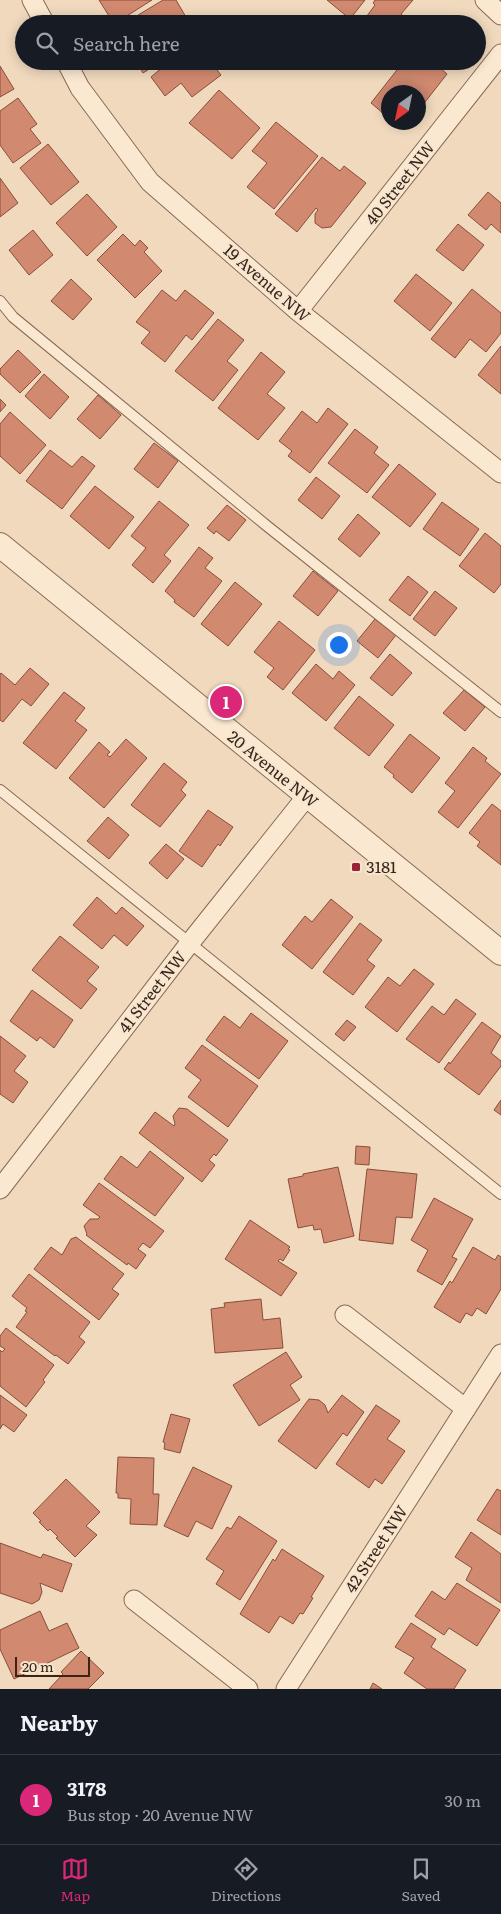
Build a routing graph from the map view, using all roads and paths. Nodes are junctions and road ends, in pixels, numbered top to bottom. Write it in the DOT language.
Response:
graph roads {
  1 [pos="32,0"];
  2 [pos="485,0"];
  3 [pos="501,14"];
  4 [pos="40,15"];
  5 [pos="501,54"];
  6 [pos="71,70"];
  7 [pos="0,302"];
  8 [pos="298,311"];
  9 [pos="501,473"];
  10 [pos="0,545"];
  11 [pos="501,712"];
  12 [pos="0,790"];
  13 [pos="307,796"];
  14 [pos="190,944"];
  15 [pos="501,953"];
  16 [pos="0,1189"];
  17 [pos="501,1194"];
  18 [pos="345,1315"];
  19 [pos="501,1354"];
  20 [pos="466,1409"];
  21 [pos="134,1600"];
  22 [pos="248,1689"];
  23 [pos="286,1689"];
  1 -- 4 [label="street"];
  2 -- 3 [label="street"];
  5 -- 8 [label="street, 40 Street NW"];
  6 -- 8 [label="street, 19 Avenue NW"];
  7 -- 11 [label="lane"];
  8 -- 9 [label="street, 19 Avenue NW"];
  10 -- 13 [label="street, 20 Avenue NW"];
  12 -- 14 [label="lane"];
  13 -- 14 [label="street, 41 Street NW"];
  13 -- 15 [label="street, 20 Avenue NW"];
  14 -- 16 [label="street, 41 Street NW"];
  14 -- 17 [label="lane"];
  18 -- 20 [label="street"];
  19 -- 20 [label="street, 42 Street NW"];
  20 -- 23 [label="street, 42 Street NW"];
  21 -- 22 [label="street"];
}
